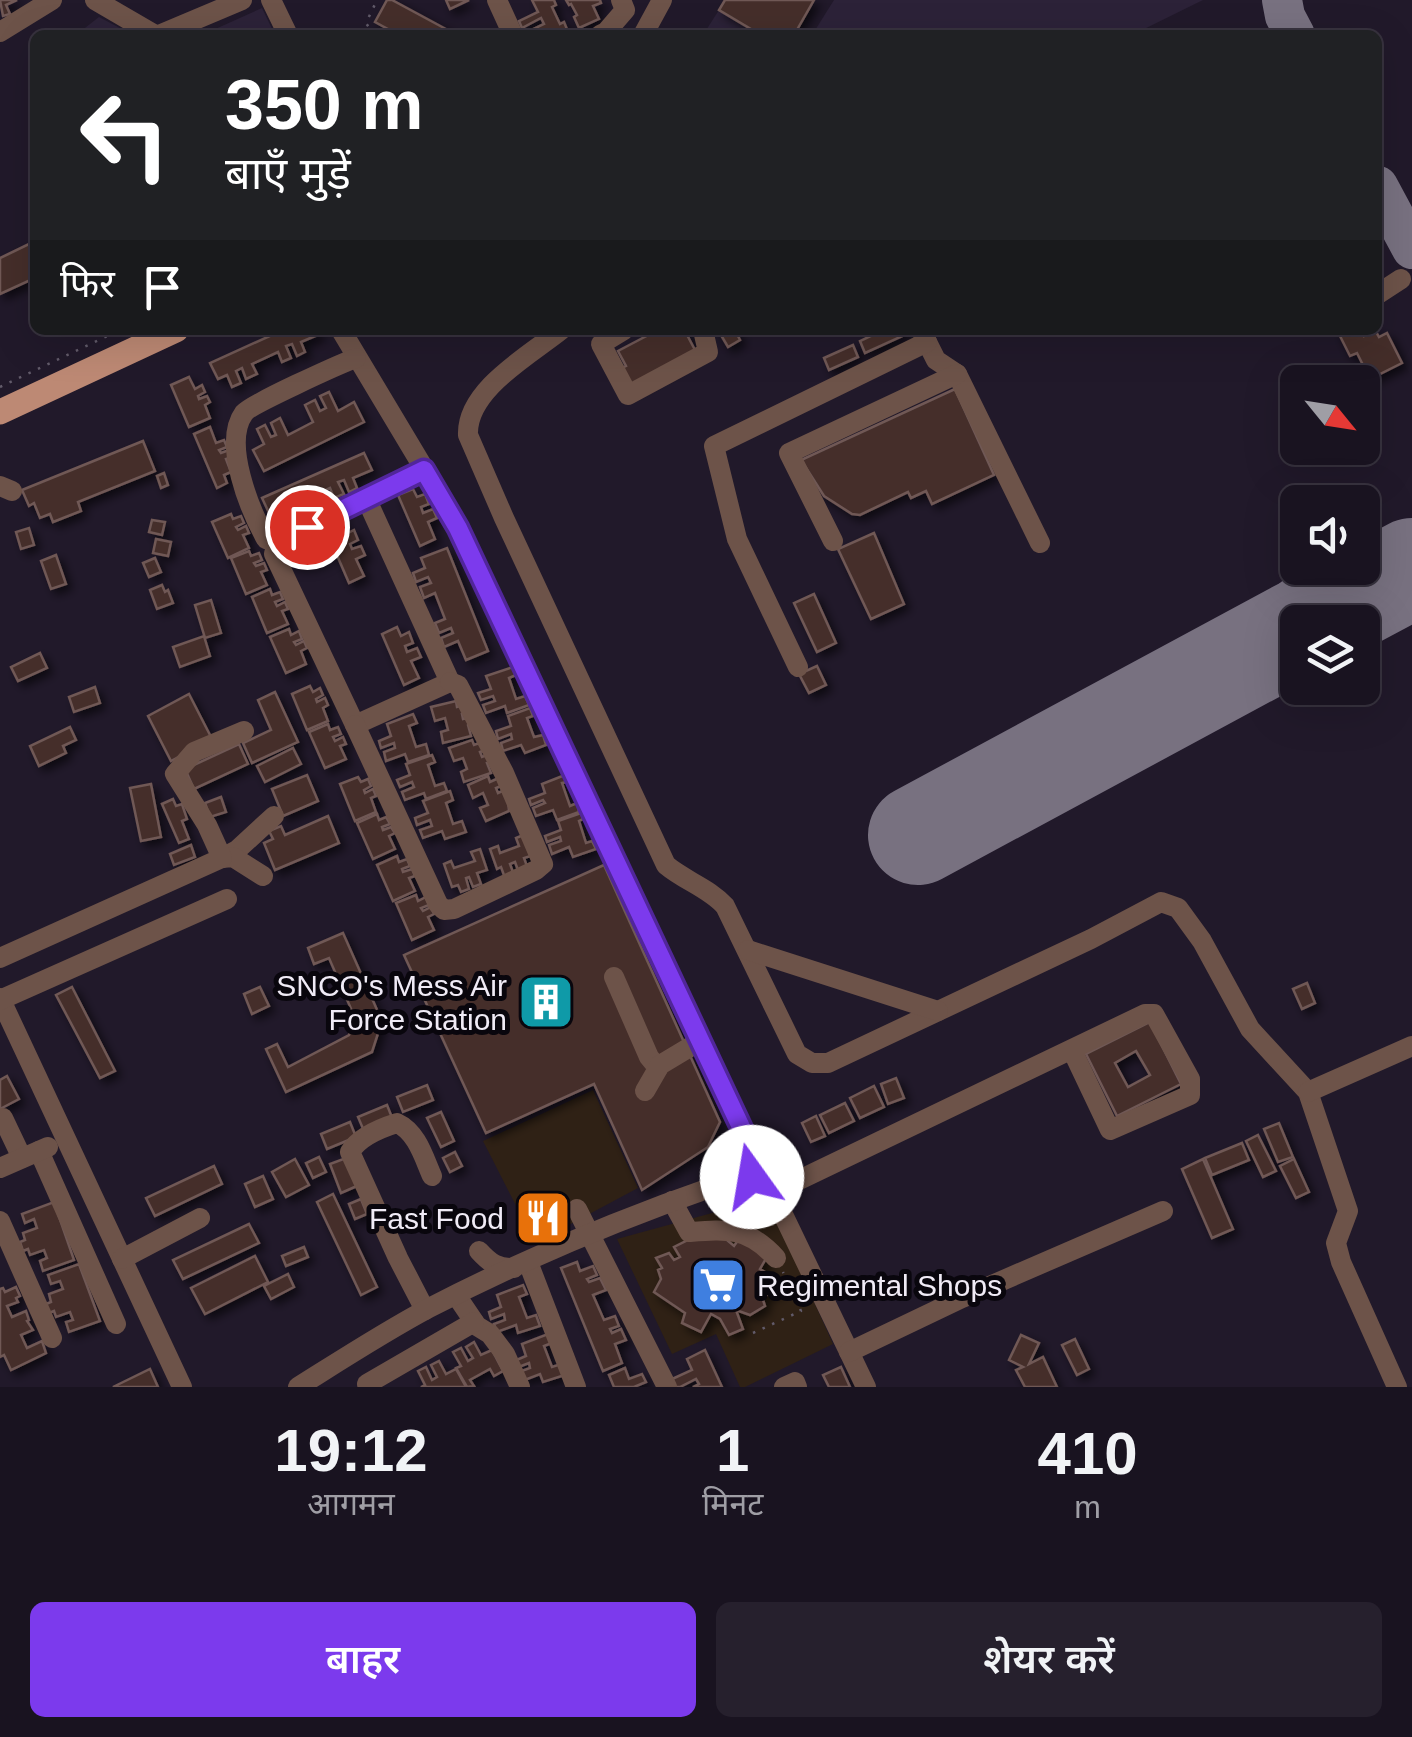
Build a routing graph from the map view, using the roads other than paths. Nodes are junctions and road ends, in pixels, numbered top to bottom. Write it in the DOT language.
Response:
graph roads {
  1 [pos="52,0"];
  2 [pos="95,0"];
  3 [pos="242,0"];
  4 [pos="271,0"];
  5 [pos="497,0"];
  6 [pos="620,0"];
  7 [pos="662,0"];
  8 [pos="198,8"];
  9 [pos="149,30"];
  10 [pos="165,30"];
  11 [pos="286,30"];
  12 [pos="511,30"];
  13 [pos="608,30"];
  14 [pos="646,30"];
  15 [pos="0,32"];
  16 [pos="1401,279"];
  17 [pos="1382,291"];
  18 [pos="128,335"];
  19 [pos="165,335"];
  20 [pos="343,335"];
  21 [pos="555,335"];
  22 [pos="616,335"];
  23 [pos="705,335"];
  24 [pos="924,336"];
  25 [pos="356,358"];
  26 [pos="957,374"];
  27 [pos="0,396"];
  28 [pos="0,412"];
  29 [pos="424,470"];
  30 [pos="366,498"];
  31 [pos="833,541"];
  32 [pos="277,542"];
  33 [pos="1040,543"];
  34 [pos="798,668"];
  35 [pos="450,682"];
  36 [pos="355,725"];
  37 [pos="244,731"];
  38 [pos="274,816"];
  39 [pos="222,858"];
  40 [pos="262,876"];
  41 [pos="227,899"];
  42 [pos="748,950"];
  43 [pos="0,958"];
  44 [pos="614,977"];
  45 [pos="0,999"];
  46 [pos="938,1012"];
  47 [pos="700,1041"];
  48 [pos="1412,1046"];
  49 [pos="1072,1050"];
  50 [pos="658,1068"];
  51 [pos="645,1091"];
  52 [pos="1308,1092"];
  53 [pos="3,1118"];
  54 [pos="65,1140"];
  55 [pos="749,1144"];
  56 [pos="30,1154"];
  57 [pos="0,1168"];
  58 [pos="432,1176"];
  59 [pos="752,1177"];
  60 [pos="774,1196"];
  61 [pos="672,1201"];
  62 [pos="577,1209"];
  63 [pos="1163,1211"];
  64 [pos="200,1218"];
  65 [pos="0,1220"];
  66 [pos="591,1233"];
  67 [pos="479,1251"];
  68 [pos="776,1258"];
  69 [pos="122,1260"];
  70 [pos="521,1265"];
  71 [pos="456,1295"];
  72 [pos="425,1310"];
  73 [pos="474,1322"];
  74 [pos="116,1324"];
  75 [pos="52,1338"];
  76 [pos="850,1352"];
  77 [pos="367,1384"];
  78 [pos="182,1387"];
  79 [pos="298,1387"];
  80 [pos="520,1387"];
  81 [pos="576,1387"];
  82 [pos="667,1387"];
  83 [pos="784,1387"];
  84 [pos="797,1387"];
  85 [pos="866,1387"];
  86 [pos="1396,1387"];
  1 -- 15 [label="street"];
  2 -- 9 [label="street"];
  3 -- 8 [label="street"];
  4 -- 11 [label="street"];
  5 -- 12 [label="street"];
  6 -- 13 [label="street"];
  7 -- 14 [label="street"];
  8 -- 10 [label="street"];
  16 -- 17 [label="street"];
  18 -- 27 [label="main road"];
  19 -- 28 [label="main road"];
  20 -- 25 [label="street"];
  21 -- 42 [label="street"];
  22 -- 23 [label="street"];
  24 -- 26 [label="street"];
  24 -- 34 [label="street"];
  25 -- 29 [label="street"];
  25 -- 32 [label="street"];
  26 -- 31 [label="street"];
  26 -- 33 [label="street"];
  29 -- 30 [label="street"];
  29 -- 47 [label="street"];
  30 -- 32 [label="street"];
  30 -- 35 [label="street"];
  32 -- 36 [label="street"];
  35 -- 36 [label="street"];
  35 -- 36 [label="street"];
  37 -- 39 [label="street"];
  38 -- 39 [label="street"];
  39 -- 40 [label="street"];
  39 -- 43 [label="street"];
  41 -- 45 [label="street"];
  42 -- 46 [label="street"];
  42 -- 46 [label="street"];
  44 -- 50 [label="street"];
  45 -- 54 [label="street"];
  46 -- 52 [label="street"];
  47 -- 50 [label="street"];
  47 -- 55 [label="street"];
  48 -- 52 [label="street"];
  49 -- 49 [label="street"];
  49 -- 60 [label="street"];
  50 -- 51 [label="street"];
  52 -- 86 [label="street"];
  53 -- 56 [label="street"];
  54 -- 56 [label="street"];
  54 -- 69 [label="street"];
  55 -- 59 [label="street"];
  55 -- 60 [label="street"];
  56 -- 57 [label="street"];
  56 -- 74 [label="street"];
  58 -- 72 [label="street"];
  59 -- 60 [label="street"];
  59 -- 61 [label="street"];
  60 -- 76 [label="street"];
  61 -- 66 [label="street"];
  61 -- 68 [label="street"];
  62 -- 66 [label="street"];
  63 -- 76 [label="street"];
  64 -- 69 [label="street"];
  65 -- 75 [label="street"];
  66 -- 70 [label="street"];
  66 -- 82 [label="street"];
  67 -- 70 [label="street"];
  69 -- 78 [label="street"];
  70 -- 71 [label="street"];
  70 -- 81 [label="street"];
  71 -- 72 [label="street"];
  71 -- 73 [label="street"];
  72 -- 79 [label="street"];
  73 -- 77 [label="street"];
  73 -- 80 [label="street"];
  76 -- 85 [label="street"];
  83 -- 84 [label="street"];
}
